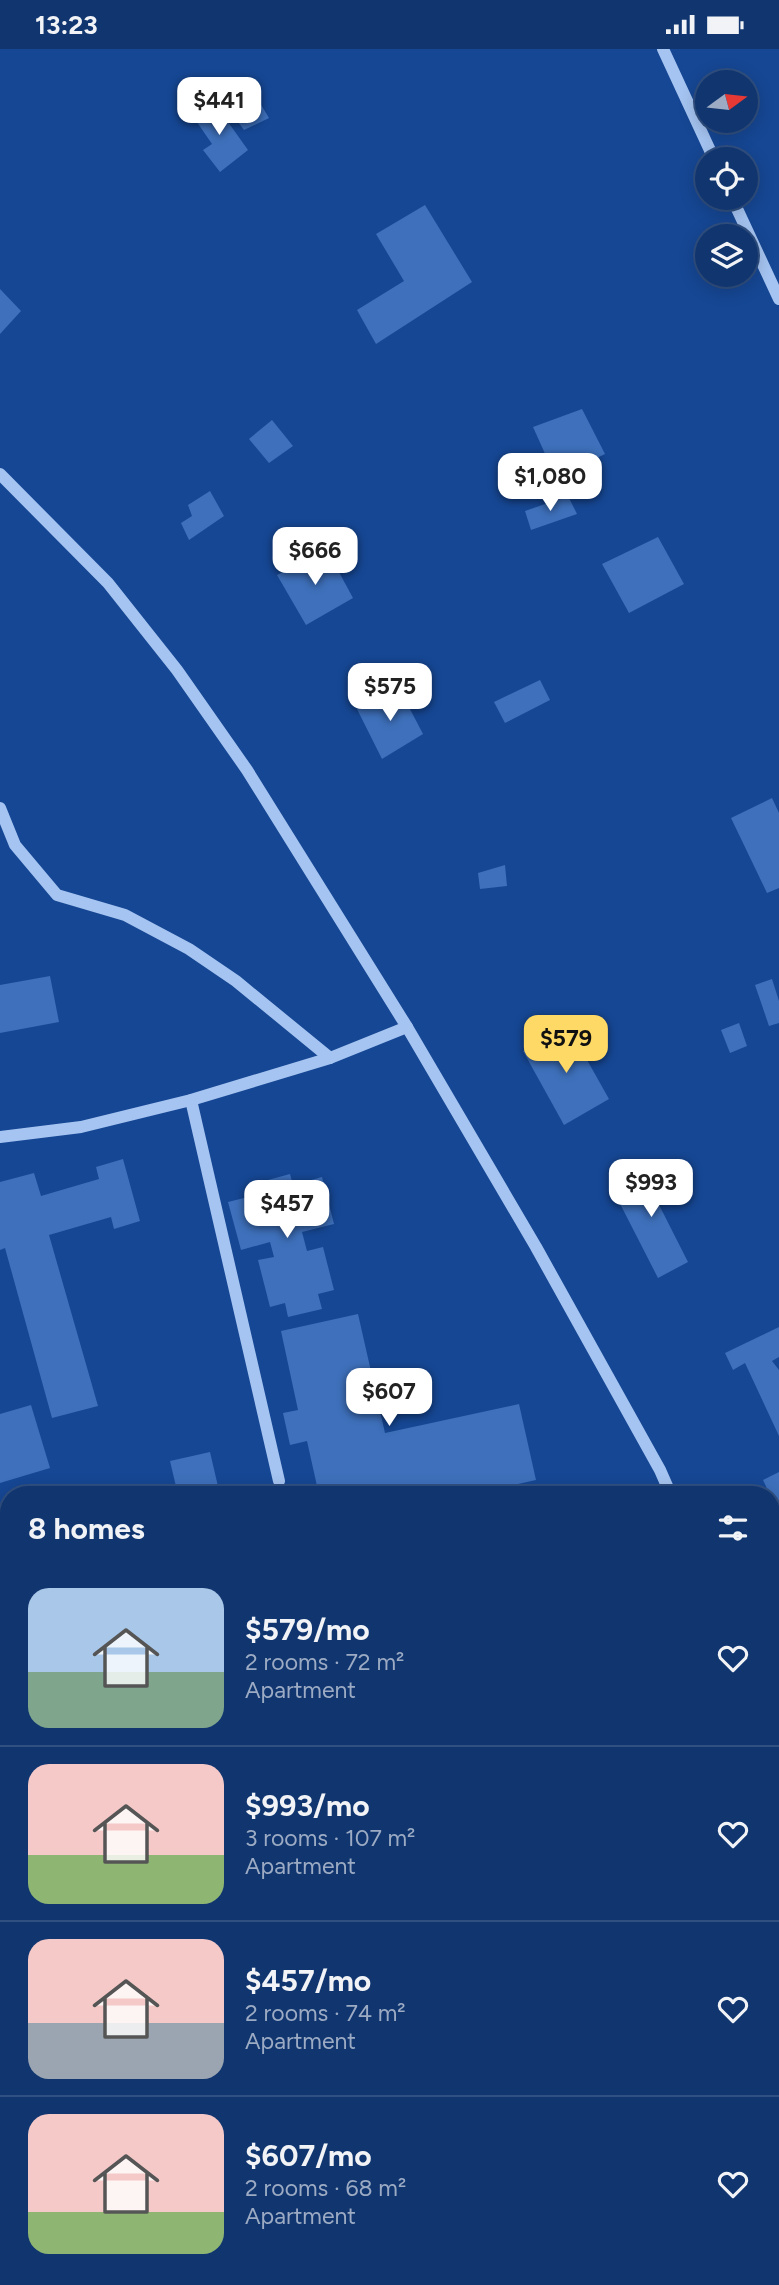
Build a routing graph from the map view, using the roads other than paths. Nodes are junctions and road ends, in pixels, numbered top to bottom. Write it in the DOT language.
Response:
graph roads {
  1 [pos="663,49"];
  2 [pos="708,147"];
  3 [pos="738,210"];
  4 [pos="779,299"];
  5 [pos="0,474"];
  6 [pos="0,808"];
  7 [pos="407,1027"];
  8 [pos="330,1058"];
  9 [pos="191,1100"];
  10 [pos="0,1137"];
  11 [pos="279,1481"];
  12 [pos="667,1486"];
  1 -- 2 [label="street"];
  3 -- 4 [label="street"];
  5 -- 7 [label="street"];
  6 -- 8 [label="street"];
  7 -- 8 [label="street"];
  7 -- 12 [label="street"];
  8 -- 9 [label="street"];
  9 -- 10 [label="street"];
  9 -- 11 [label="street"];
}
